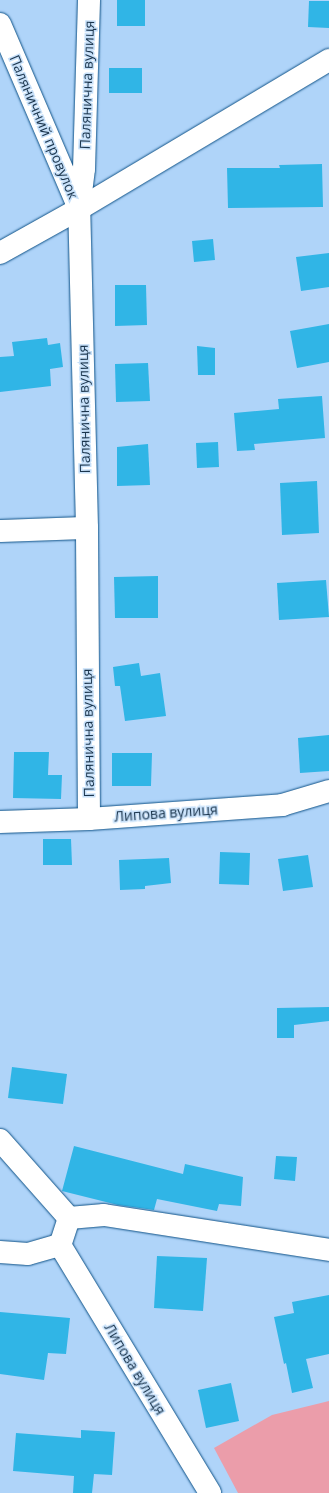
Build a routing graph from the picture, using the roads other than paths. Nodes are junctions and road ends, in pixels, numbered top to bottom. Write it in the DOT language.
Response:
graph roads {
  1 [pos="89,0"];
  2 [pos="0,24"];
  3 [pos="329,60"];
  4 [pos="79,209"];
  5 [pos="0,253"];
  6 [pos="87,528"];
  7 [pos="0,531"];
  8 [pos="329,791"];
  9 [pos="89,818"];
  10 [pos="0,822"];
  11 [pos="0,1140"];
  12 [pos="69,1218"];
  13 [pos="60,1245"];
  14 [pos="329,1250"];
  15 [pos="0,1252"];
  16 [pos="210,1493"];
  1 -- 4 [label="street, Палянична вулиця"];
  2 -- 4 [label="street, Паляничний провулок"];
  3 -- 4 [label="street"];
  4 -- 5 [label="street"];
  4 -- 6 [label="street, Палянична вулиця"];
  6 -- 7 [label="street"];
  6 -- 9 [label="street, Палянична вулиця"];
  8 -- 9 [label="street, Липова вулиця"];
  9 -- 10 [label="street, Липова вулиця"];
  11 -- 12 [label="street"];
  12 -- 13 [label="street"];
  12 -- 14 [label="street"];
  13 -- 15 [label="street"];
  13 -- 16 [label="street, Липова вулиця"];
}
